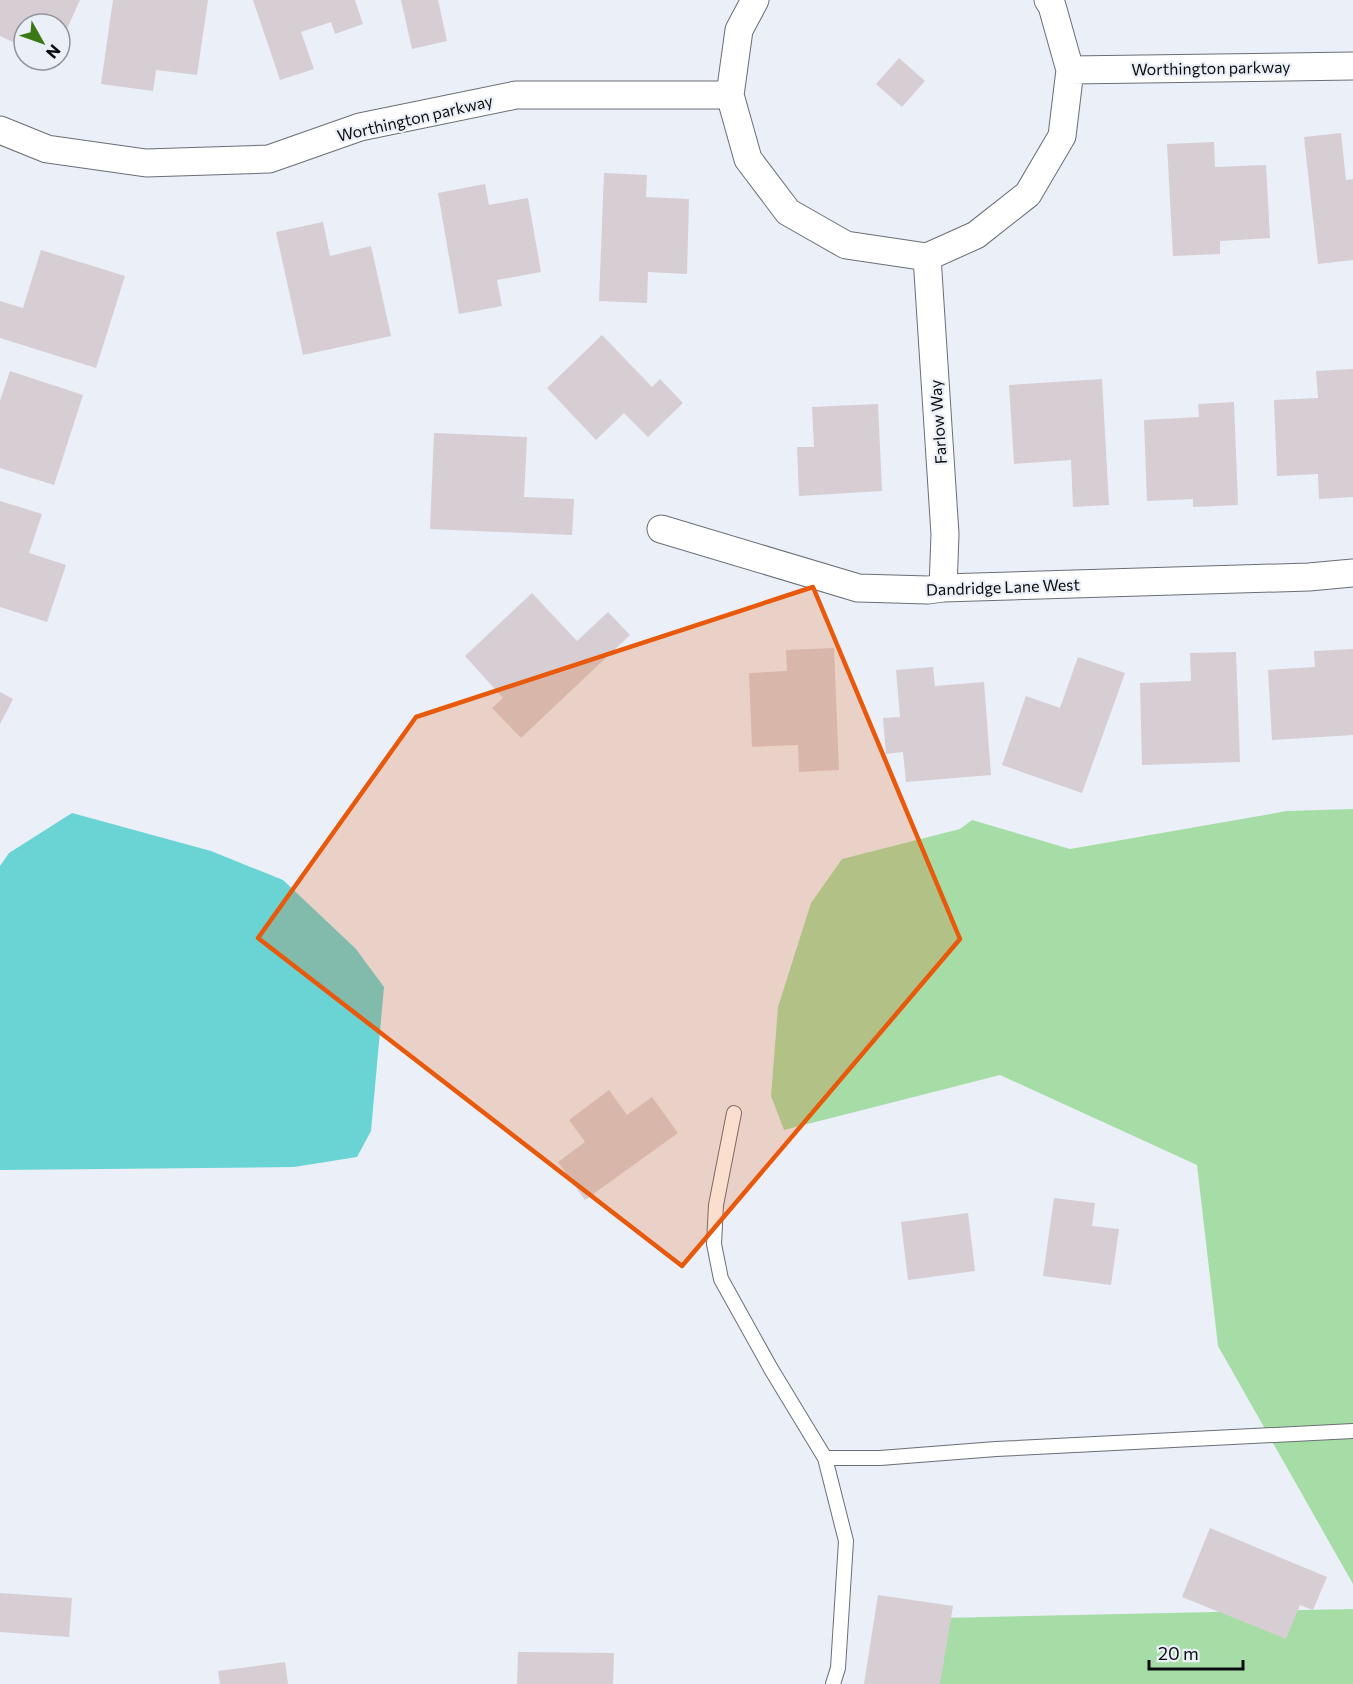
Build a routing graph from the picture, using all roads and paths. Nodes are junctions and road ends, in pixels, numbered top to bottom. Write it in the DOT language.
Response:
graph roads {
  1 [pos="755,0"];
  2 [pos="1048,0"];
  3 [pos="1353,66"];
  4 [pos="1070,70"];
  5 [pos="730,95"];
  6 [pos="0,130"];
  7 [pos="927,257"];
  8 [pos="661,529"];
  9 [pos="1353,573"];
  10 [pos="943,588"];
  11 [pos="734,1113"];
  12 [pos="1353,1431"];
  13 [pos="825,1458"];
  14 [pos="832,1684"];
  1 -- 5 [label="street"];
  2 -- 4 [label="street"];
  3 -- 4 [label="street, Worthington parkway"];
  4 -- 7 [label="street"];
  5 -- 6 [label="street, Worthington parkway"];
  5 -- 7 [label="street"];
  7 -- 10 [label="street, Farlow Way"];
  8 -- 10 [label="street, Dandridge Lane West"];
  9 -- 10 [label="street, Dandridge Lane West"];
  11 -- 13 [label="lane"];
  12 -- 13 [label="lane"];
  13 -- 14 [label="lane"];
}
